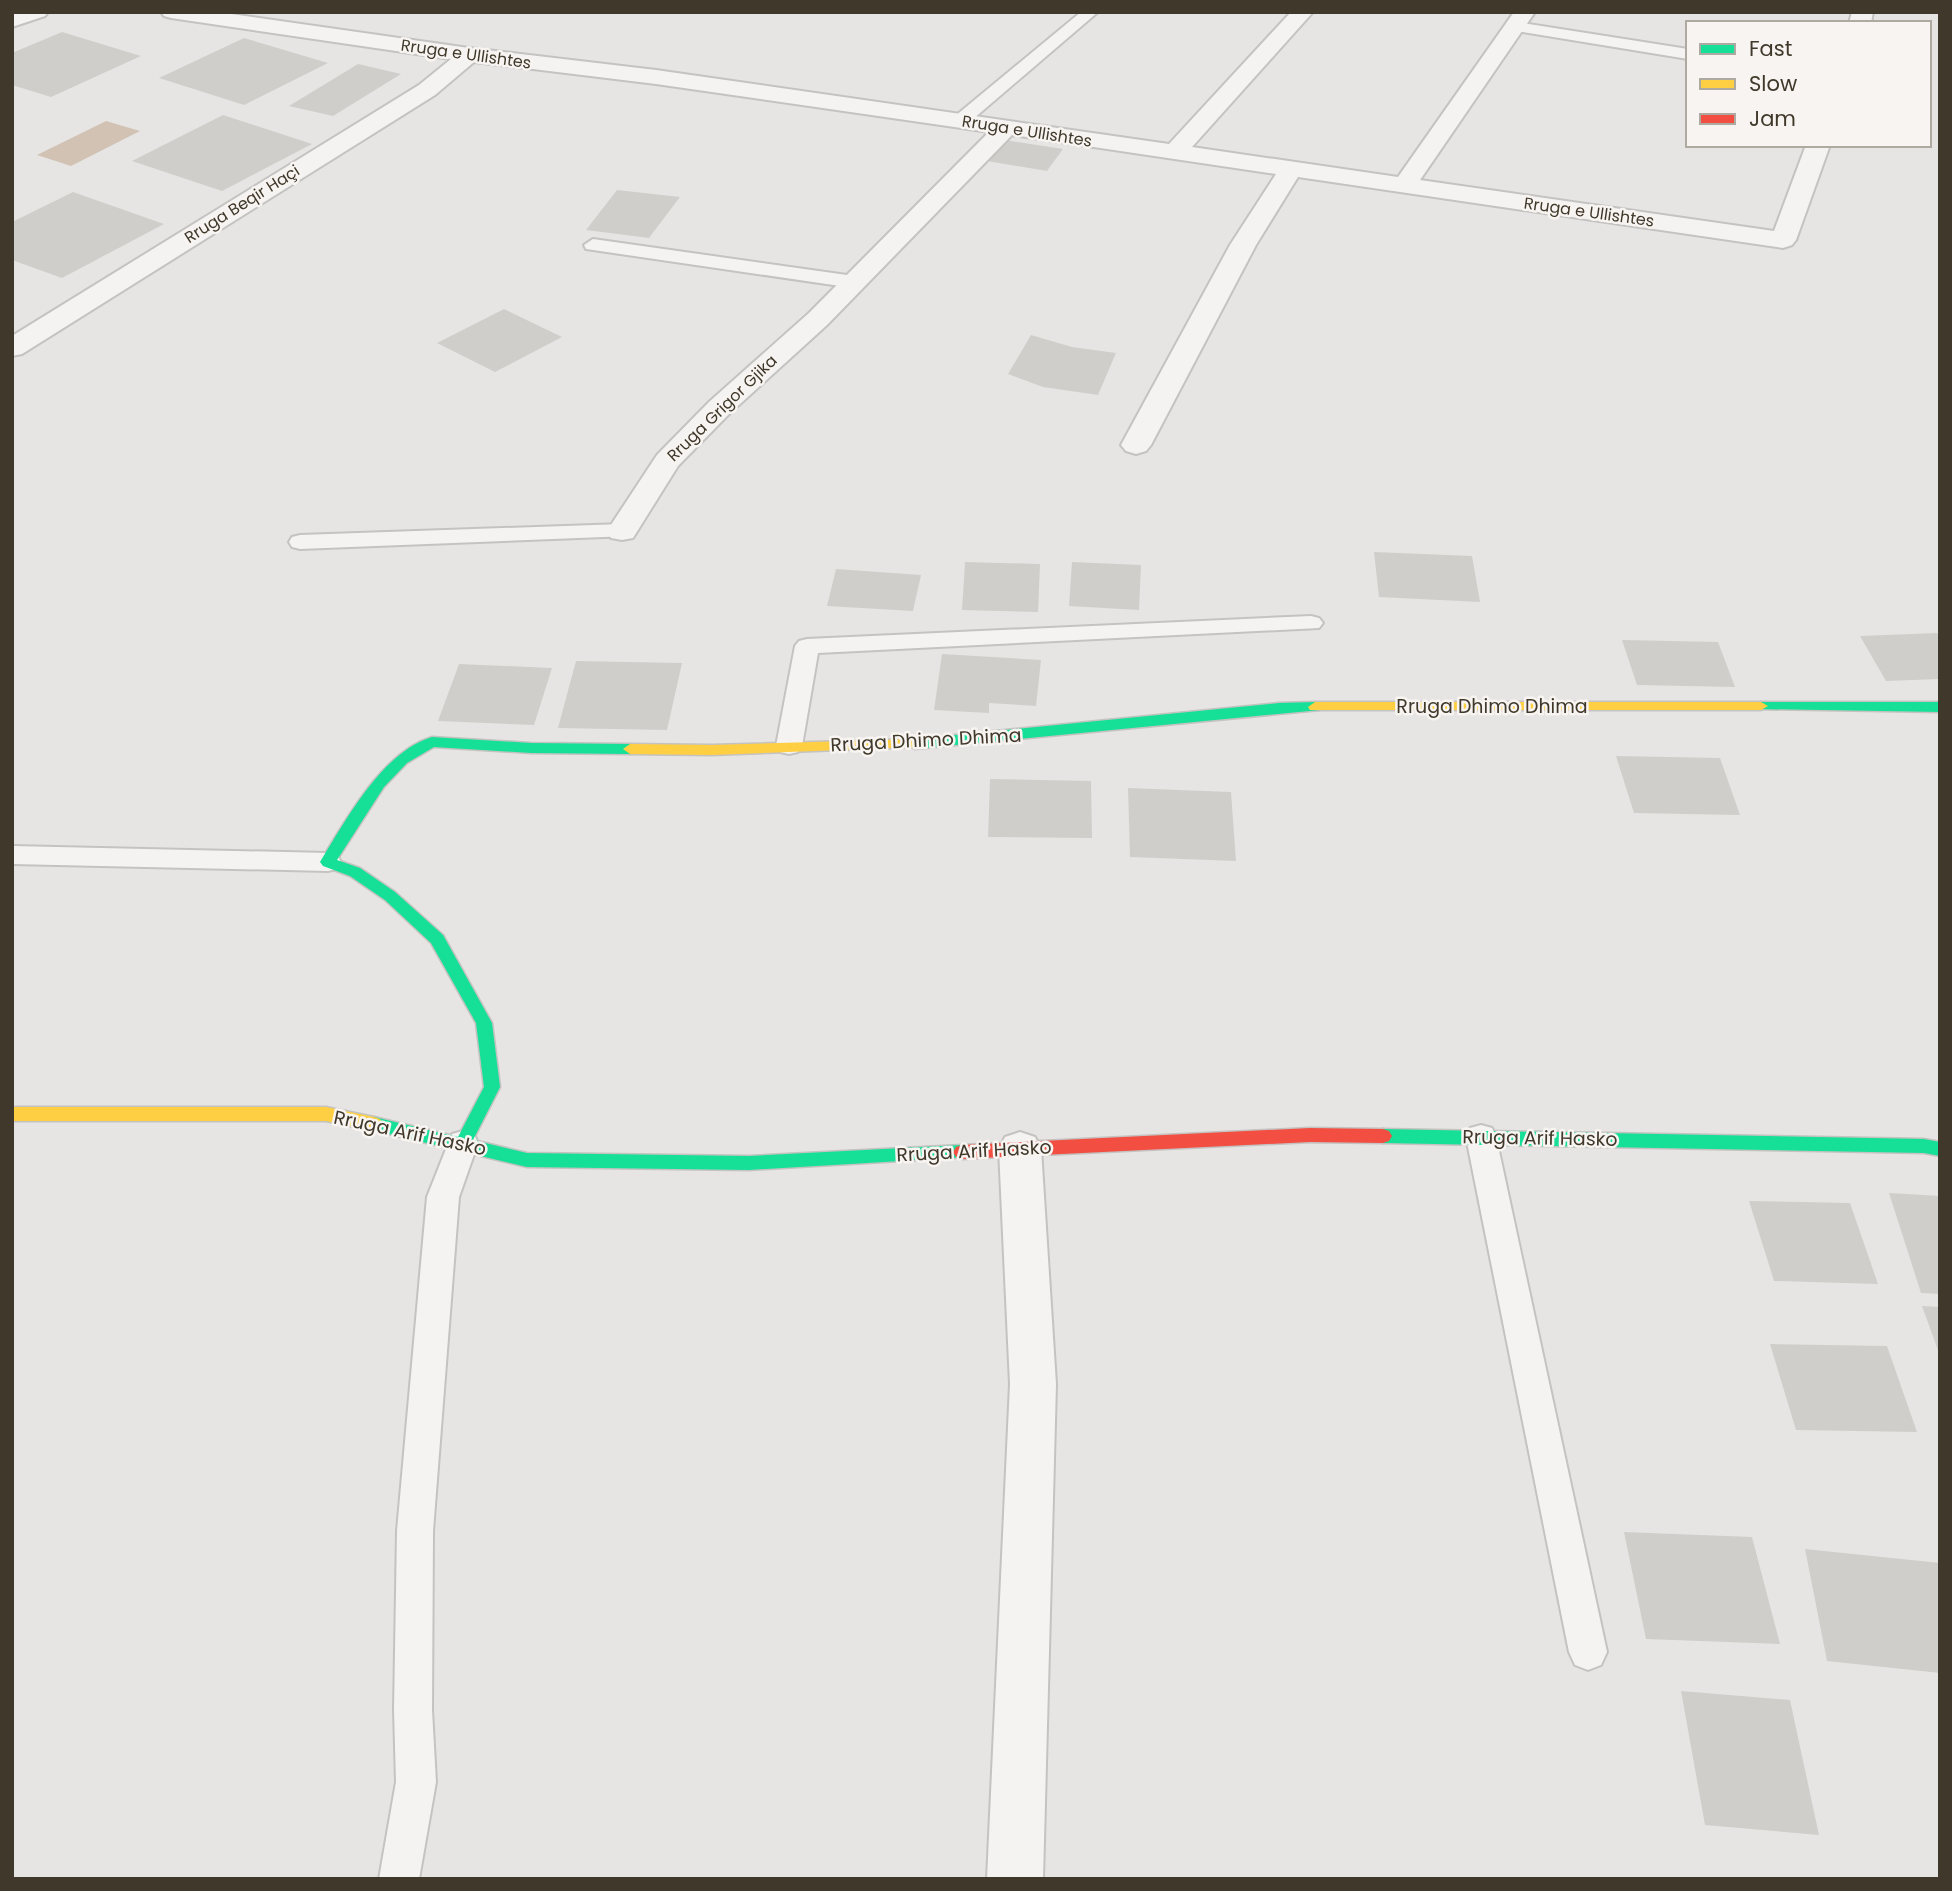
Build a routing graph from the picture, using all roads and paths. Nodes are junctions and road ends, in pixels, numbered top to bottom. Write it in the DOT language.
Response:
graph roads {
  1 [pos="38,12"];
  2 [pos="171,12"];
  3 [pos="314,12"];
  4 [pos="1091,12"];
  5 [pos="1303,12"];
  6 [pos="1520,20"];
  7 [pos="12,22"];
  8 [pos="287,27"];
  9 [pos="1686,54"];
  10 [pos="469,55"];
  11 [pos="960,121"];
  12 [pos="1005,129"];
  13 [pos="1817,147"];
  14 [pos="1174,153"];
  15 [pos="1290,170"];
  16 [pos="1404,186"];
  17 [pos="593,245"];
  18 [pos="854,282"];
  19 [pos="12,348"];
  20 [pos="1136,445"];
  21 [pos="622,531"];
  22 [pos="300,542"];
  23 [pos="1311,622"];
  24 [pos="1940,707"];
  25 [pos="789,746"];
  26 [pos="12,855"];
  27 [pos="328,862"];
  28 [pos="12,1114"];
  29 [pos="1481,1137"];
  30 [pos="463,1143"];
  31 [pos="1020,1149"];
  32 [pos="1940,1149"];
  33 [pos="1588,1652"];
  34 [pos="399,1879"];
  35 [pos="1015,1879"];
  1 -- 7 [label="street"];
  2 -- 8 [label="street, Rruga e Ullishtes"];
  3 -- 8 [label="street"];
  4 -- 11 [label="lane"];
  5 -- 14 [label="street"];
  6 -- 9 [label="lane"];
  6 -- 16 [label="street"];
  8 -- 10 [label="street, Rruga e Ullishtes"];
  10 -- 11 [label="street, Rruga e Ullishtes"];
  10 -- 19 [label="street, Rruga Beqir Haçi"];
  11 -- 12 [label="street, Rruga e Ullishtes"];
  12 -- 14 [label="street, Rruga e Ullishtes"];
  12 -- 18 [label="street, Rruga Grigor Gjika"];
  13 -- 16 [label="street, Rruga e Ullishtes"];
  14 -- 15 [label="street, Rruga e Ullishtes"];
  15 -- 16 [label="street, Rruga e Ullishtes"];
  15 -- 20 [label="street"];
  17 -- 18 [label="lane"];
  18 -- 21 [label="street, Rruga Grigor Gjika"];
  21 -- 22 [label="lane, Rruga Grigor Gjika"];
  23 -- 25 [label="lane"];
  24 -- 25 [label="street, Rruga Dhimo Dhima"];
  25 -- 27 [label="street, Rruga Dhimo Dhima"];
  26 -- 27 [label="lane"];
  27 -- 30 [label="street"];
  28 -- 30 [label="street, Rruga Arif Hasko"];
  29 -- 31 [label="street, Rruga Arif Hasko"];
  29 -- 32 [label="street, Rruga Arif Hasko"];
  29 -- 33 [label="lane"];
  30 -- 31 [label="street, Rruga Arif Hasko"];
  30 -- 34 [label="lane"];
  31 -- 35 [label="street"];
}
